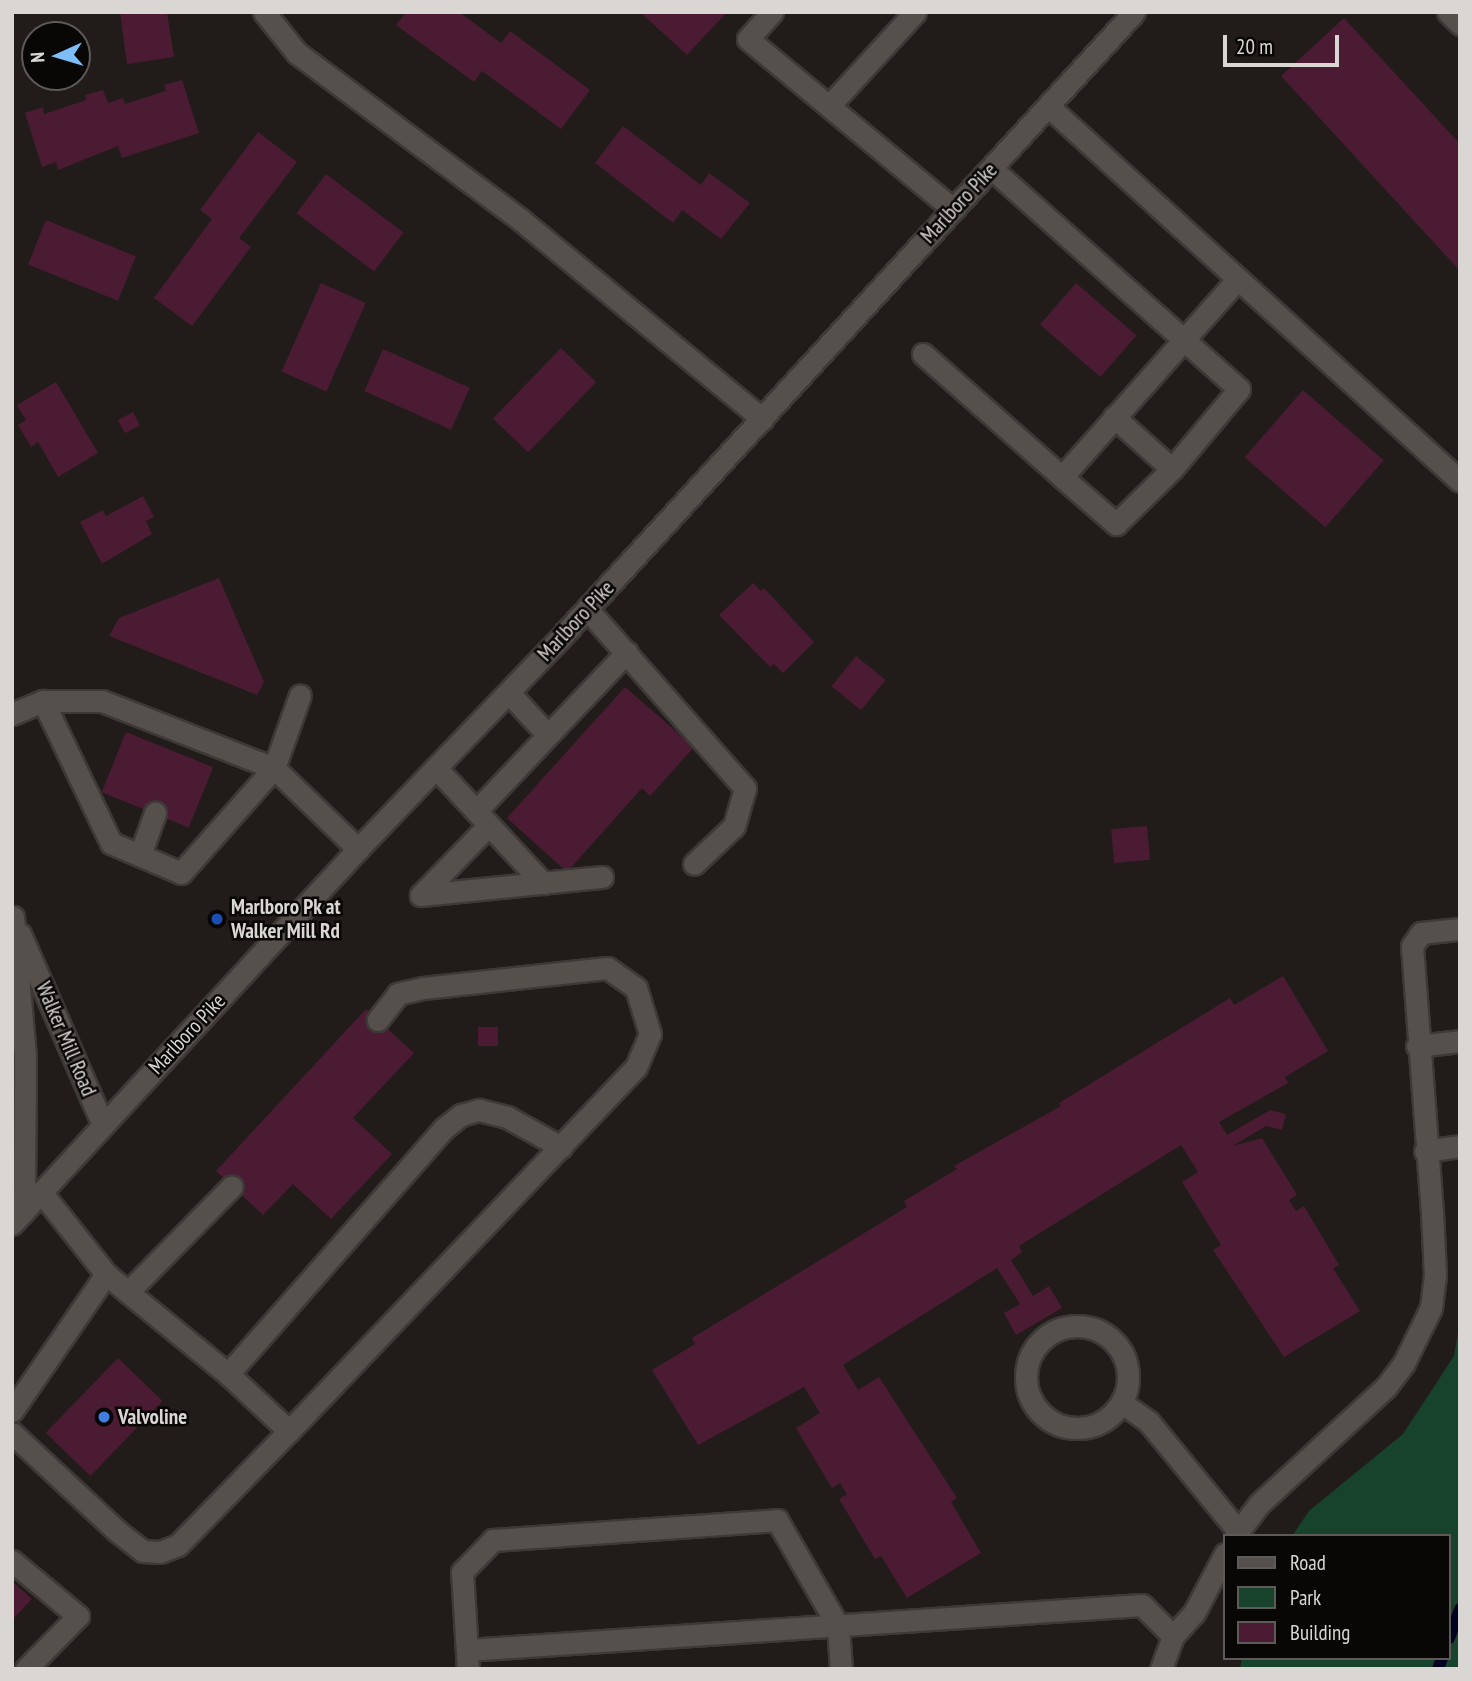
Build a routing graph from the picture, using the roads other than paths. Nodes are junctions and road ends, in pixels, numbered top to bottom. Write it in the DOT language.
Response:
graph roads {
  1 [pos="264,12"];
  2 [pos="772,12"];
  3 [pos="915,12"];
  4 [pos="1134,12"];
  5 [pos="1448,12"];
  6 [pos="1460,24"];
  7 [pos="828,106"];
  8 [pos="1048,106"];
  9 [pos="992,168"];
  10 [pos="953,209"];
  11 [pos="1238,279"];
  12 [pos="1183,341"];
  13 [pos="923,354"];
  14 [pos="1114,417"];
  15 [pos="762,418"];
  16 [pos="1172,469"];
  17 [pos="1062,477"];
  18 [pos="1460,481"];
  19 [pos="587,609"];
  20 [pos="627,652"];
  21 [pos="509,693"];
  22 [pos="300,695"];
  23 [pos="43,701"];
  24 [pos="12,714"];
  25 [pos="547,734"];
  26 [pos="274,768"];
  27 [pos="438,769"];
  28 [pos="155,813"];
  29 [pos="482,818"];
  30 [pos="358,849"];
  31 [pos="140,855"];
  32 [pos="694,864"];
  33 [pos="602,877"];
  34 [pos="543,883"];
  35 [pos="13,916"];
  36 [pos="1460,929"];
  37 [pos="378,1020"];
  38 [pos="1460,1041"];
  39 [pos="1417,1046"];
  40 [pos="103,1125"];
  41 [pos="1460,1146"];
  42 [pos="561,1147"];
  43 [pos="1425,1151"];
  44 [pos="232,1186"];
  45 [pos="41,1192"];
  46 [pos="18,1217"];
  47 [pos="106,1274"];
  48 [pos="128,1292"];
  49 [pos="229,1374"];
  50 [pos="1122,1403"];
  51 [pos="12,1411"];
  52 [pos="289,1432"];
  53 [pos="12,1433"];
  54 [pos="1236,1533"];
  55 [pos="1224,1556"];
  56 [pos="12,1561"];
  57 [pos="838,1626"];
  58 [pos="1173,1636"];
  59 [pos="468,1659"];
  60 [pos="26,1669"];
  61 [pos="841,1669"];
  62 [pos="1161,1669"];
  1 -- 15 [label="main road"];
  2 -- 7 [label="main road"];
  3 -- 7 [label="main road"];
  4 -- 8 [label="main road, Marlboro Pike"];
  5 -- 6 [label="main road"];
  7 -- 10 [label="main road"];
  8 -- 9 [label="main road, Marlboro Pike"];
  8 -- 11 [label="main road"];
  9 -- 10 [label="main road, Marlboro Pike"];
  9 -- 12 [label="main road"];
  10 -- 15 [label="main road, Marlboro Pike"];
  11 -- 12 [label="main road"];
  11 -- 18 [label="main road"];
  12 -- 14 [label="main road"];
  12 -- 16 [label="main road"];
  13 -- 17 [label="main road"];
  14 -- 16 [label="main road"];
  14 -- 17 [label="main road"];
  15 -- 19 [label="main road, Marlboro Pike"];
  16 -- 17 [label="main road"];
  19 -- 20 [label="main road"];
  19 -- 21 [label="main road, Marlboro Pike"];
  20 -- 25 [label="main road"];
  20 -- 32 [label="main road"];
  21 -- 25 [label="main road"];
  21 -- 27 [label="main road, Marlboro Pike"];
  22 -- 26 [label="main road"];
  23 -- 24 [label="main road"];
  23 -- 26 [label="main road"];
  23 -- 31 [label="main road"];
  25 -- 29 [label="main road"];
  26 -- 30 [label="main road"];
  26 -- 31 [label="main road"];
  27 -- 29 [label="main road"];
  27 -- 30 [label="main road, Marlboro Pike"];
  28 -- 31 [label="main road"];
  29 -- 34 [label="main road"];
  29 -- 34 [label="main road"];
  30 -- 40 [label="main road, Marlboro Pike"];
  33 -- 34 [label="main road"];
  35 -- 40 [label="main road, Walker Mill Road"];
  35 -- 46 [label="main road"];
  36 -- 39 [label="main road"];
  37 -- 42 [label="main road"];
  38 -- 39 [label="main road"];
  39 -- 43 [label="main road"];
  40 -- 45 [label="main road, Marlboro Pike"];
  41 -- 43 [label="main road"];
  42 -- 49 [label="main road"];
  42 -- 52 [label="main road"];
  43 -- 54 [label="main road"];
  44 -- 48 [label="main road"];
  45 -- 46 [label="main road, Marlboro Pike"];
  45 -- 47 [label="main road"];
  47 -- 48 [label="main road"];
  47 -- 51 [label="main road"];
  48 -- 49 [label="main road"];
  49 -- 52 [label="main road"];
  50 -- 50 [label="main road"];
  50 -- 54 [label="main road"];
  52 -- 53 [label="main road"];
  55 -- 58 [label="main road"];
  56 -- 60 [label="main road"];
  57 -- 58 [label="main road"];
  57 -- 59 [label="main road"];
  57 -- 59 [label="main road"];
  57 -- 61 [label="main road"];
  58 -- 62 [label="main road"];
}
